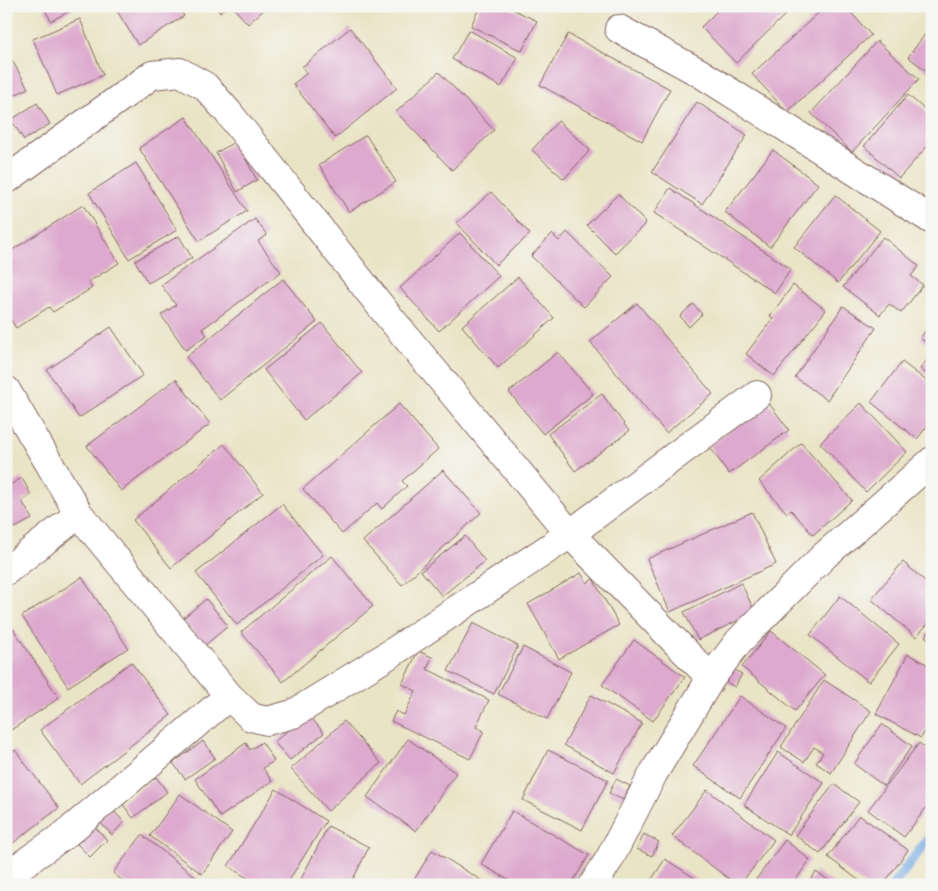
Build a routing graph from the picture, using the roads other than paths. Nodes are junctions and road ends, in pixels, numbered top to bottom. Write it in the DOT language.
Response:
graph roads {
  1 [pos="619,29"];
  2 [pos="6,180"];
  3 [pos="932,220"];
  4 [pos="6,390"];
  5 [pos="757,395"];
  6 [pos="931,463"];
  7 [pos="79,514"];
  8 [pos="570,534"];
  9 [pos="6,572"];
  10 [pos="711,678"];
  11 [pos="229,696"];
  12 [pos="6,876"];
  13 [pos="592,885"];
  1 -- 3 [label="street"];
  2 -- 8 [label="street"];
  4 -- 7 [label="street"];
  5 -- 8 [label="street"];
  6 -- 10 [label="street"];
  7 -- 9 [label="street"];
  7 -- 11 [label="street"];
  8 -- 10 [label="street"];
  8 -- 11 [label="street"];
  10 -- 13 [label="street"];
  11 -- 12 [label="street"];
}
